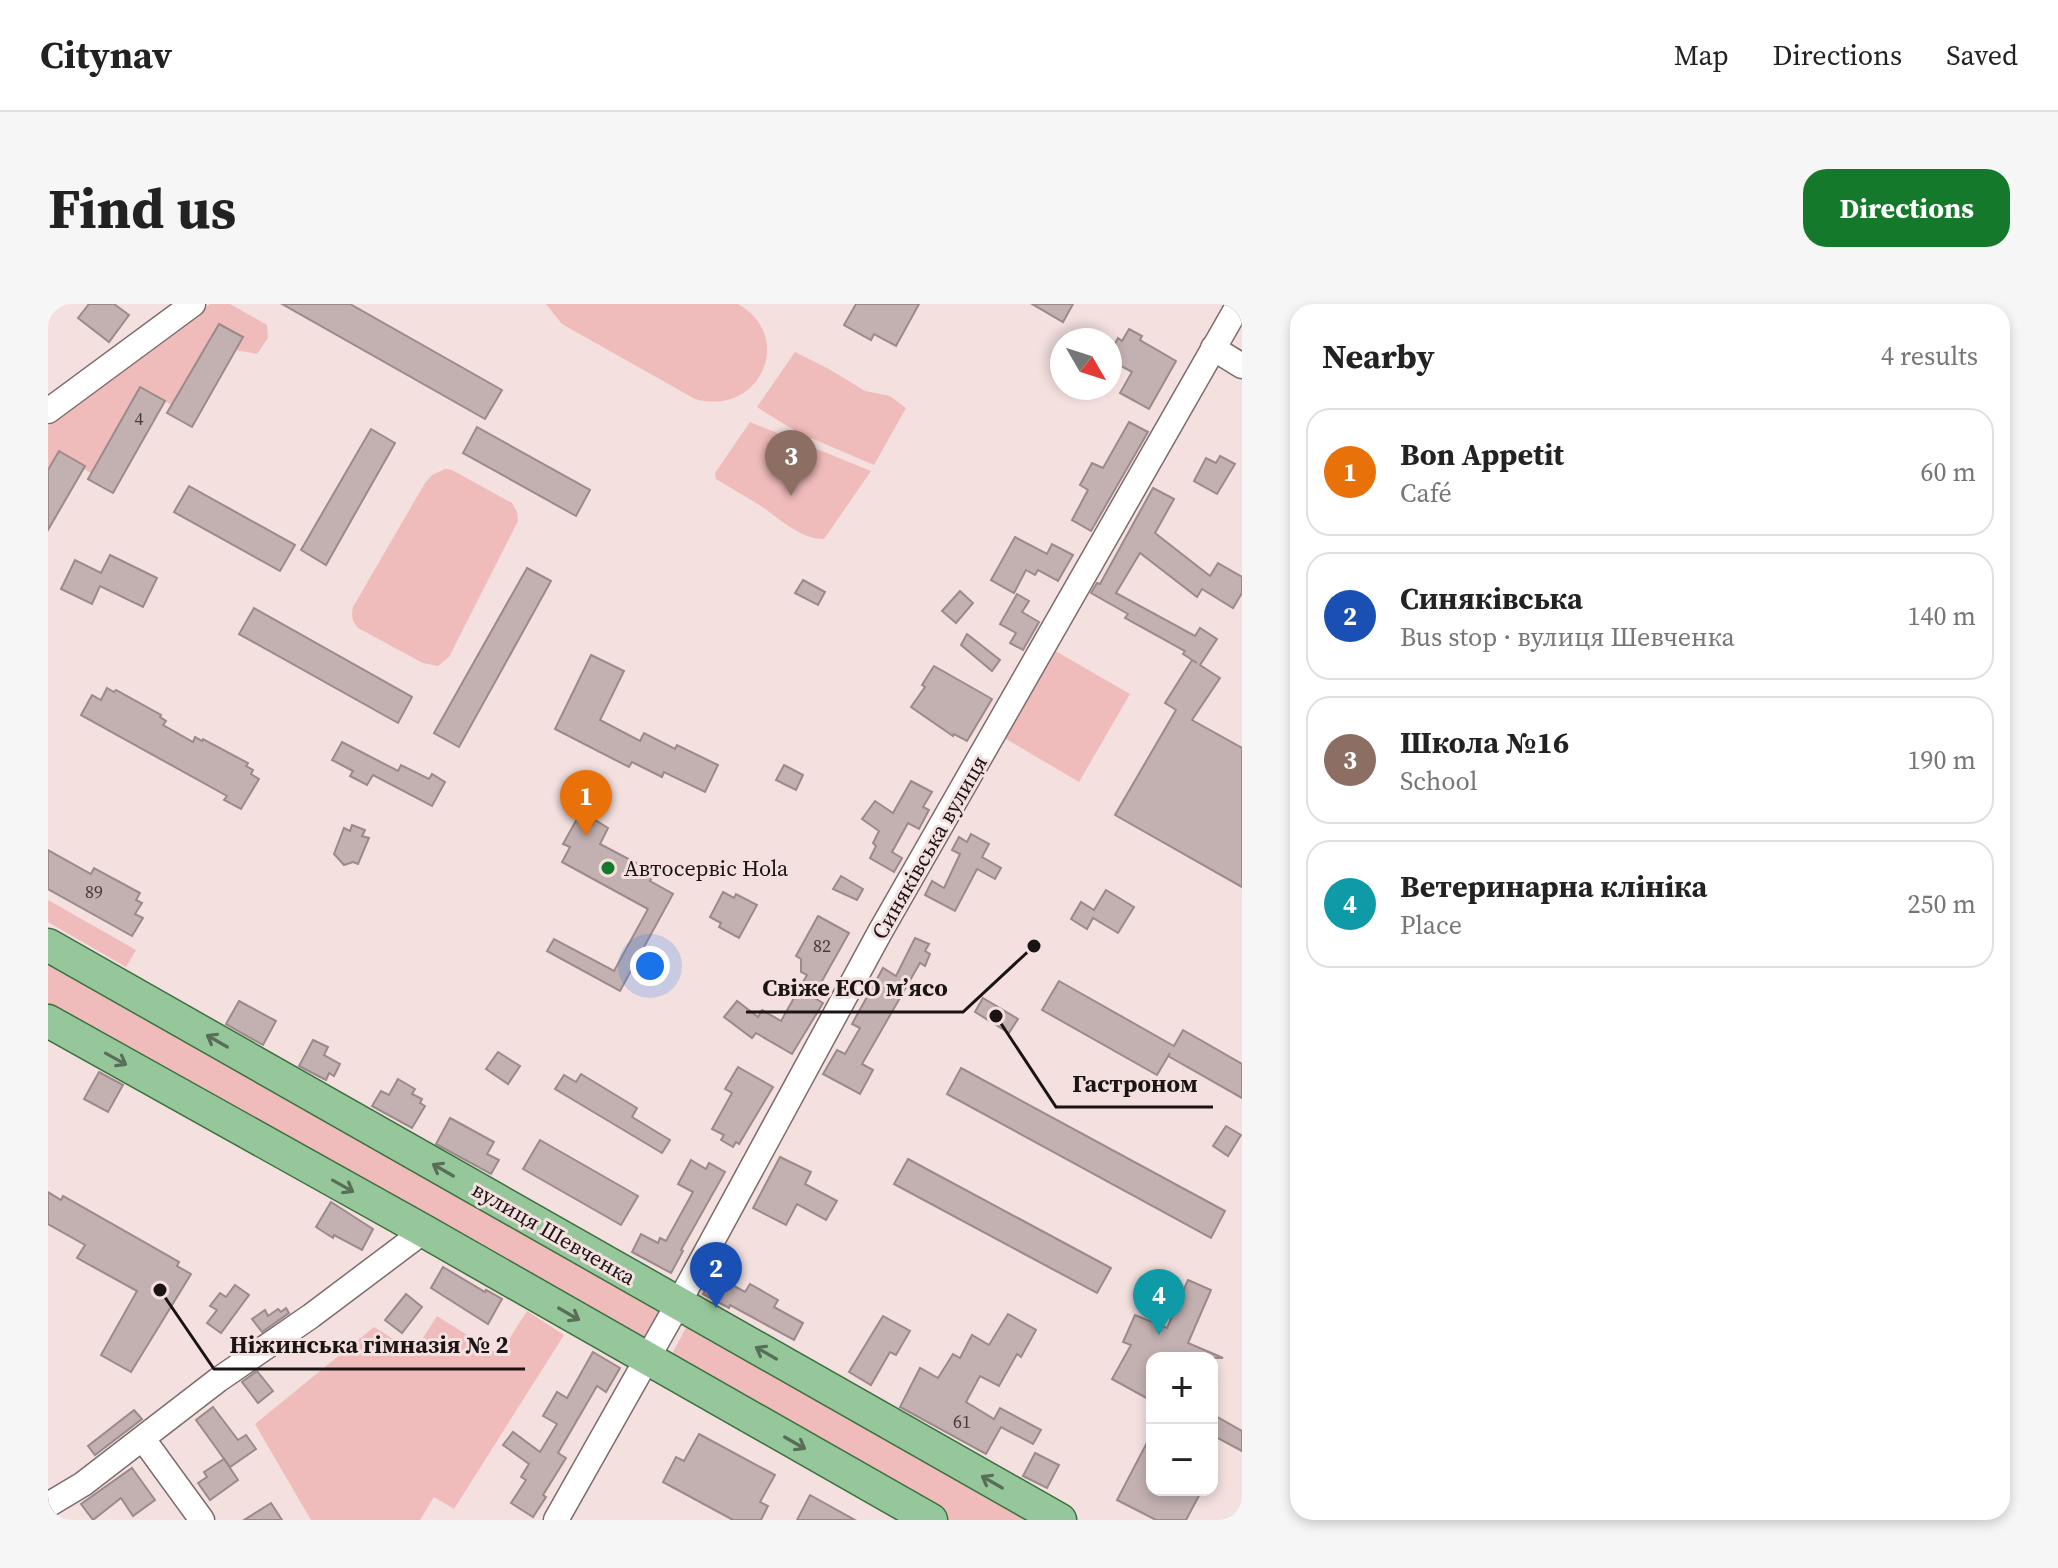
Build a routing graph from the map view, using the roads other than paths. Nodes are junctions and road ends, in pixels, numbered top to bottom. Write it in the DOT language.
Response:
graph roads {
  1 [pos="193,304"];
  2 [pos="1239,304"];
  3 [pos="1213,348"];
  4 [pos="1242,366"];
  5 [pos="48,411"];
  6 [pos="48,945"];
  7 [pos="48,1021"];
  8 [pos="424,1231"];
  9 [pos="678,1304"];
  10 [pos="647,1359"];
  11 [pos="143,1439"];
  12 [pos="48,1505"];
  13 [pos="202,1520"];
  14 [pos="556,1520"];
  15 [pos="931,1520"];
  16 [pos="1060,1520"];
  1 -- 5 [label="street"];
  2 -- 3 [label="street, Синяківська вулиця"];
  3 -- 4 [label="street"];
  3 -- 9 [label="street, Синяківська вулиця"];
  9 -- 6 [label="main road, вулиця Шевченка, one-way"];
  7 -- 8 [label="main road, one-way"];
  8 -- 10 [label="main road, one-way"];
  8 -- 11 [label="street"];
  9 -- 10 [label="street, Синяківська вулиця"];
  16 -- 9 [label="main road, вулиця Шевченка, one-way"];
  10 -- 14 [label="street, Синяківська вулиця"];
  10 -- 15 [label="main road, one-way"];
  11 -- 12 [label="street"];
  11 -- 13 [label="street"];
}
